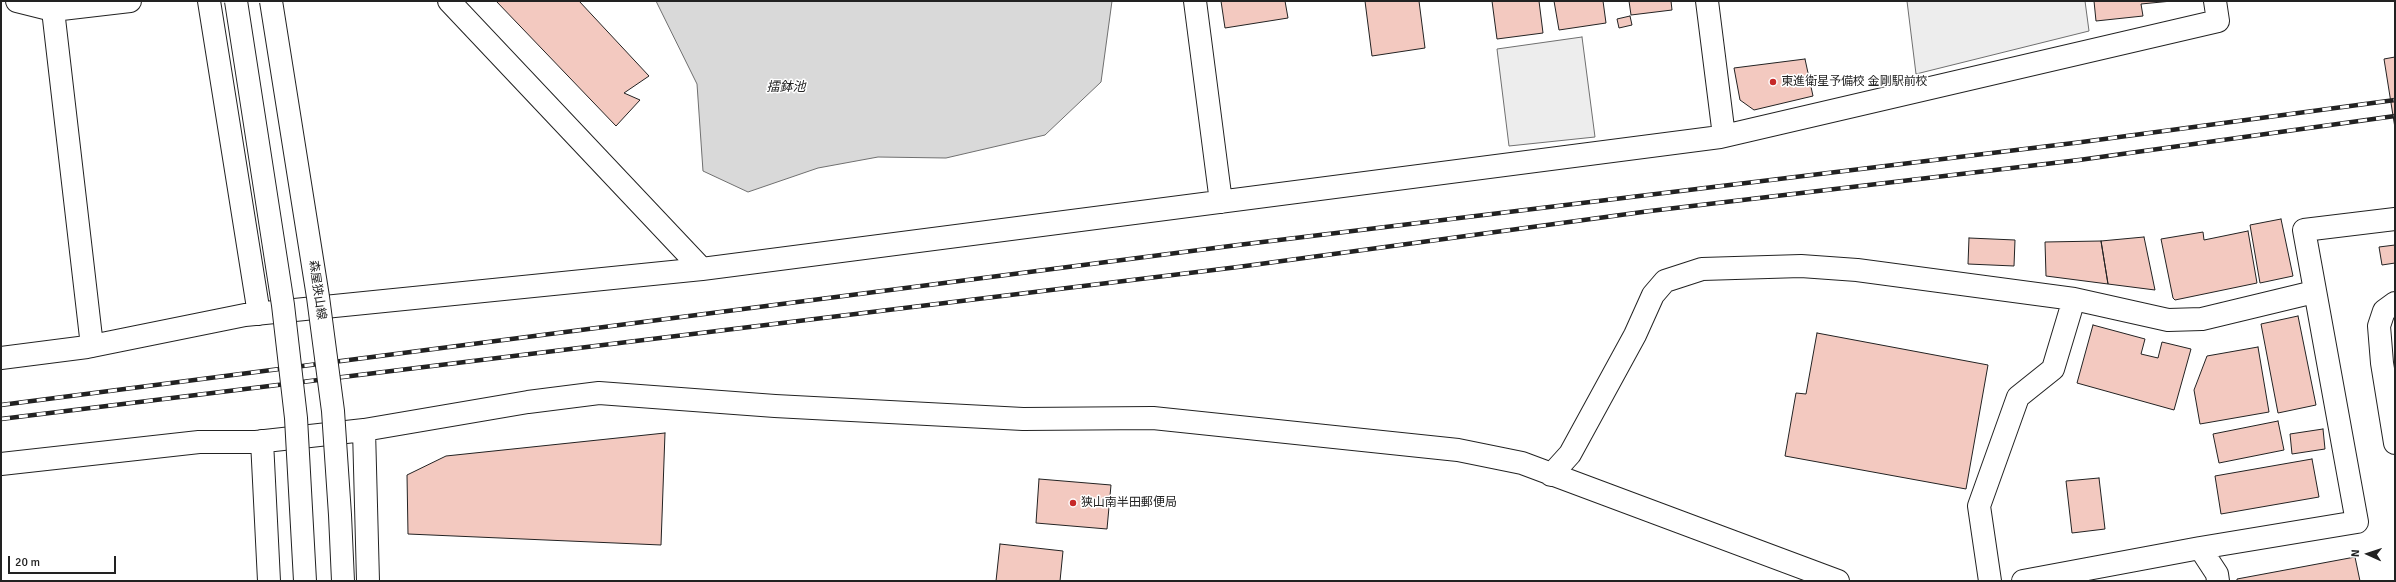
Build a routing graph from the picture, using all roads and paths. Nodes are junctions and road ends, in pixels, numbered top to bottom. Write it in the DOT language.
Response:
graph roads {
  1 [pos="17,1"];
  2 [pos="130,1"];
  3 [pos="209,1"];
  4 [pos="236,1"];
  5 [pos="271,1"];
  6 [pos="281,1"];
  7 [pos="450,1"];
  8 [pos="1195,1"];
  9 [pos="1707,1"];
  10 [pos="2215,1"];
  11 [pos="53,10"];
  12 [pos="1724,136"];
  13 [pos="1221,202"];
  14 [pos="2395,219"];
  15 [pos="702,269"];
  16 [pos="2308,294"];
  17 [pos="2074,299"];
  18 [pos="2395,303"];
  19 [pos="327,307"];
  20 [pos="259,314"];
  21 [pos="92,346"];
  22 [pos="1,358"];
  23 [pos="364,430"];
  24 [pos="262,441"];
  25 [pos="2395,443"];
  26 [pos="1,464"];
  27 [pos="1551,475"];
  28 [pos="2200,548"];
  29 [pos="269,581"];
  30 [pos="304,581"];
  31 [pos="343,581"];
  32 [pos="368,581"];
  33 [pos="1838,581"];
  34 [pos="1990,581"];
  35 [pos="2023,581"];
  36 [pos="2218,581"];
  1 -- 11 [label="street"];
  2 -- 11 [label="street"];
  3 -- 20 [label="street"];
  4 -- 30 [label="street, bridge"];
  5 -- 31 [label="street, 森屋狭山線, bridge"];
  6 -- 19 [label="street"];
  7 -- 15 [label="street"];
  8 -- 13 [label="street"];
  9 -- 12 [label="street"];
  10 -- 12 [label="street"];
  11 -- 21 [label="street"];
  12 -- 13 [label="street"];
  13 -- 15 [label="street"];
  14 -- 16 [label="street"];
  15 -- 19 [label="street"];
  16 -- 17 [label="street"];
  16 -- 28 [label="street"];
  17 -- 27 [label="street"];
  17 -- 34 [label="street"];
  18 -- 25 [label="street"];
  19 -- 20 [label="street"];
  20 -- 21 [label="street"];
  21 -- 22 [label="street"];
  23 -- 24 [label="street"];
  23 -- 27 [label="street"];
  23 -- 32 [label="street"];
  24 -- 26 [label="street"];
  24 -- 29 [label="street"];
  27 -- 33 [label="street"];
  28 -- 35 [label="street"];
  28 -- 36 [label="street"];
}
